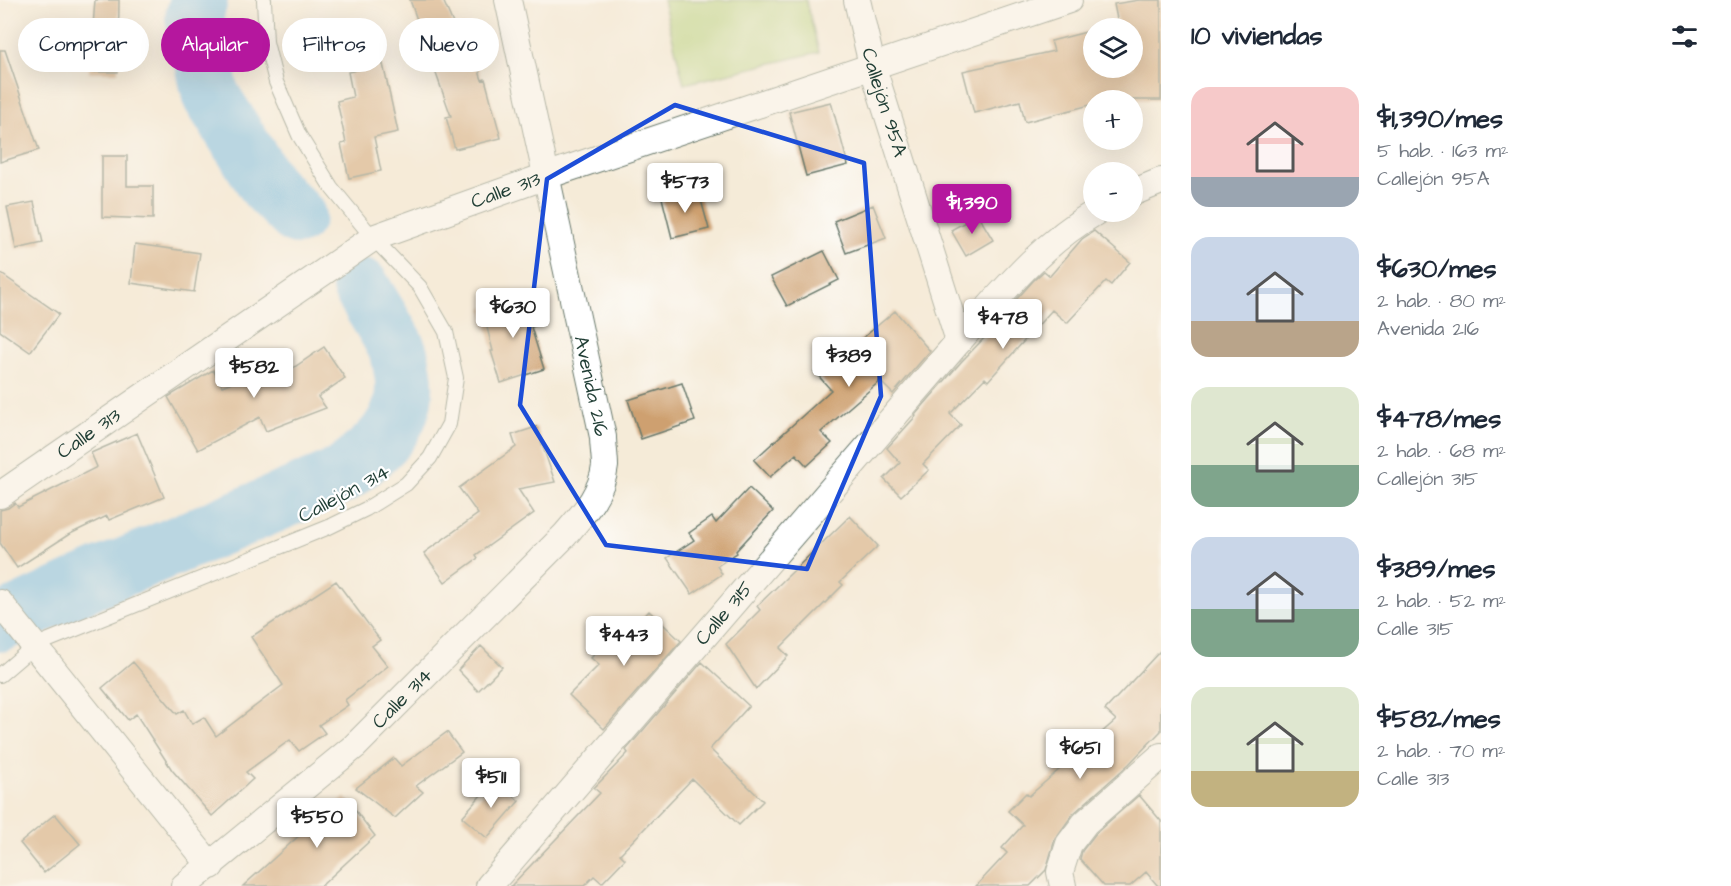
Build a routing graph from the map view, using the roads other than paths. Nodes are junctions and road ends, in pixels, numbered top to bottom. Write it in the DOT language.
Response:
graph roads {
  1 [pos="264,0"];
  2 [pos="508,0"];
  3 [pos="856,0"];
  4 [pos="1069,0"];
  5 [pos="873,65"];
  6 [pos="546,176"];
  7 [pos="1161,181"];
  8 [pos="1143,188"];
  9 [pos="1083,221"];
  10 [pos="373,238"];
  11 [pos="958,341"];
  12 [pos="599,490"];
  13 [pos="0,495"];
  14 [pos="0,603"];
  15 [pos="29,640"];
  16 [pos="0,675"];
  17 [pos="1161,756"];
  18 [pos="211,866"];
  19 [pos="184,886"];
  20 [pos="489,886"];
  21 [pos="1063,886"];
  1 -- 10 [label="lane, Callejón 314"];
  2 -- 6 [label="street, Avenida 216"];
  3 -- 5 [label="street, Callejón 95A"];
  4 -- 5 [label="street, Calle 313"];
  5 -- 6 [label="street, Calle 313"];
  5 -- 11 [label="street, Callejón 95A"];
  6 -- 10 [label="street, Calle 313"];
  6 -- 12 [label="street, Avenida 216"];
  7 -- 8 [label="street"];
  9 -- 11 [label="street, Calle 315"];
  10 -- 13 [label="street, Calle 313"];
  10 -- 15 [label="lane, Callejón 314"];
  11 -- 20 [label="street, Calle 315"];
  12 -- 18 [label="street, Calle 314"];
  14 -- 15 [label="street"];
  15 -- 16 [label="lane, Callejón 314"];
  15 -- 18 [label="street"];
  17 -- 21 [label="street"];
  18 -- 19 [label="street, Calle 314"];
}
